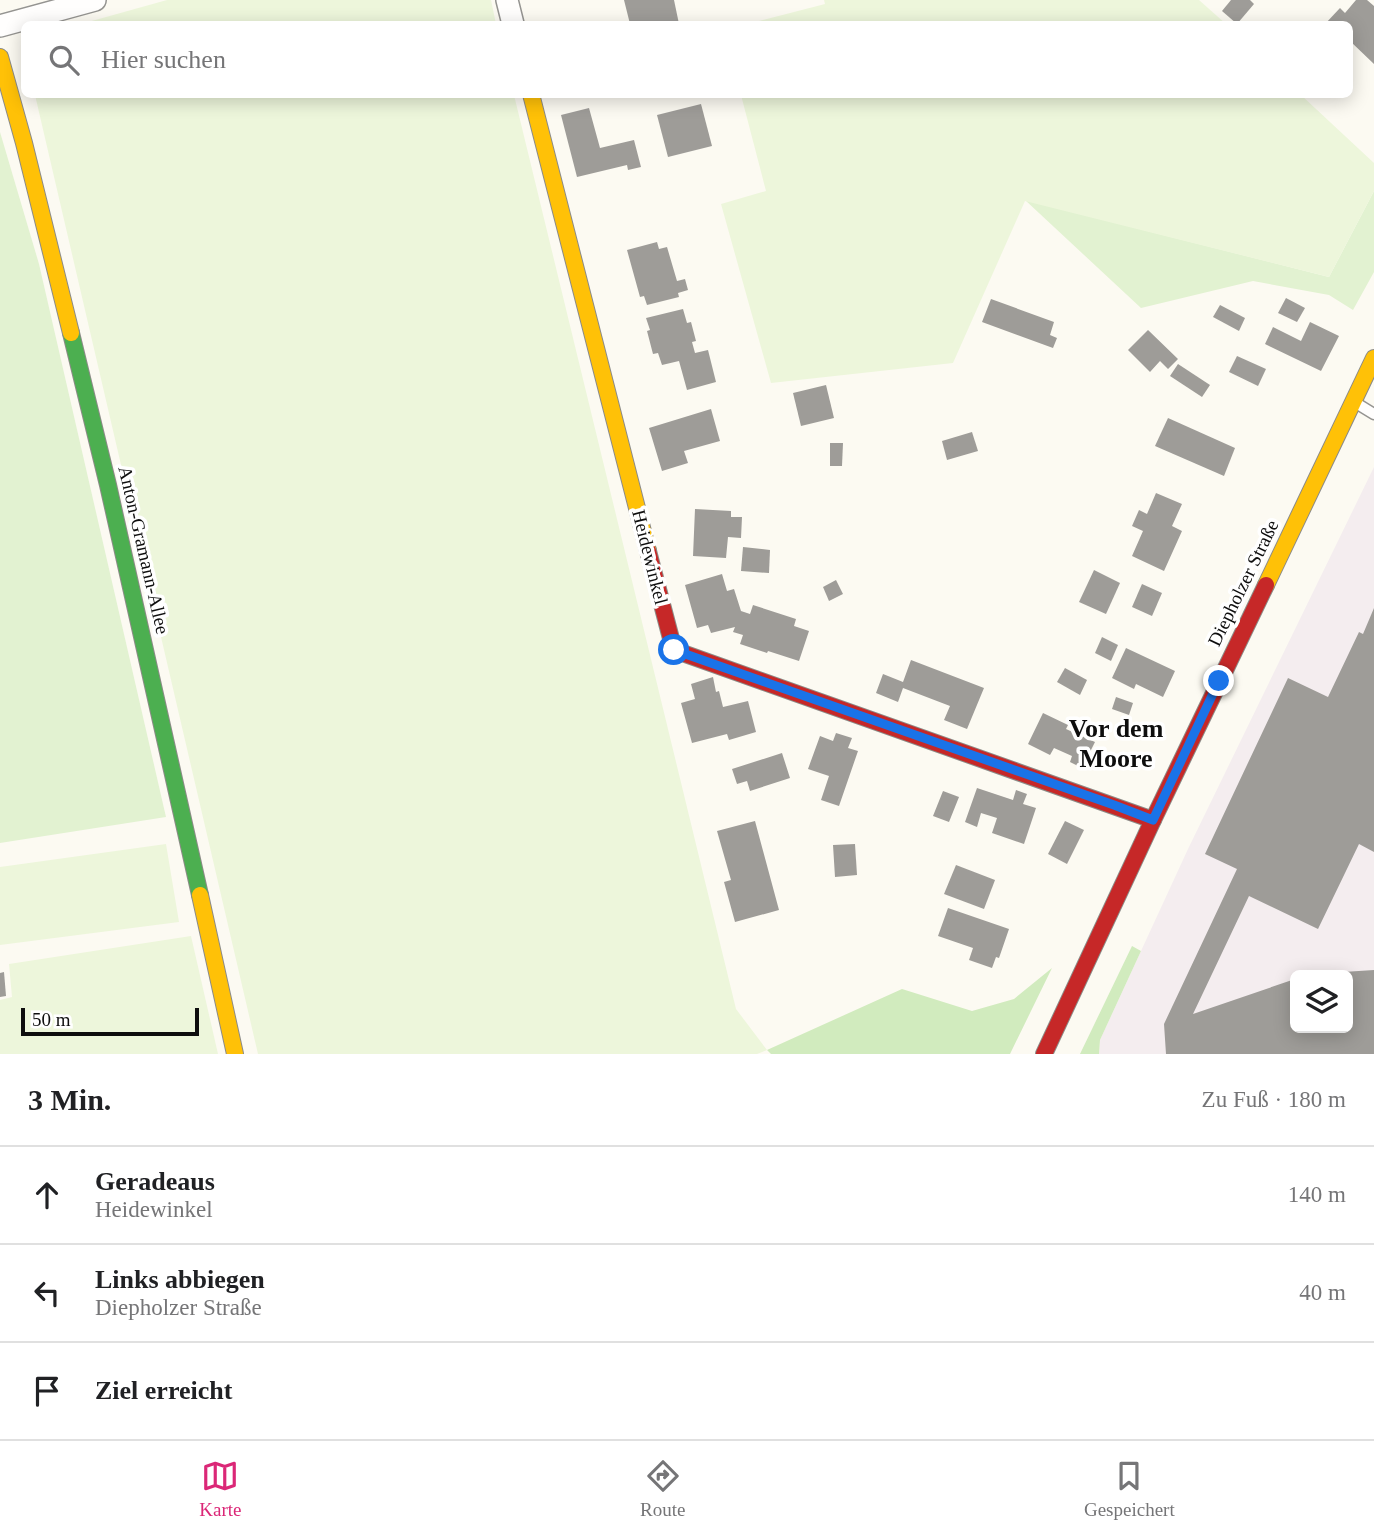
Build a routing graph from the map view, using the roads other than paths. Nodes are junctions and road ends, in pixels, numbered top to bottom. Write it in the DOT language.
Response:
graph roads {
  1 [pos="95,0"];
  2 [pos="507,0"];
  3 [pos="512,21"];
  4 [pos="0,26"];
  5 [pos="0,57"];
  6 [pos="532,98"];
  7 [pos="1374,358"];
  8 [pos="1354,401"];
  9 [pos="1374,414"];
  10 [pos="1153,820"];
  11 [pos="235,1054"];
  12 [pos="1044,1054"];
  1 -- 4 [label="street"];
  2 -- 3 [label="street"];
  5 -- 11 [label="street, Anton-Gramann-Allee"];
  6 -- 10 [label="street, Heidewinkel"];
  7 -- 8 [label="street, Diepholzer Straße"];
  8 -- 9 [label="lane"];
  8 -- 10 [label="street, Diepholzer Straße"];
  10 -- 12 [label="street, Diepholzer Straße"];
}
